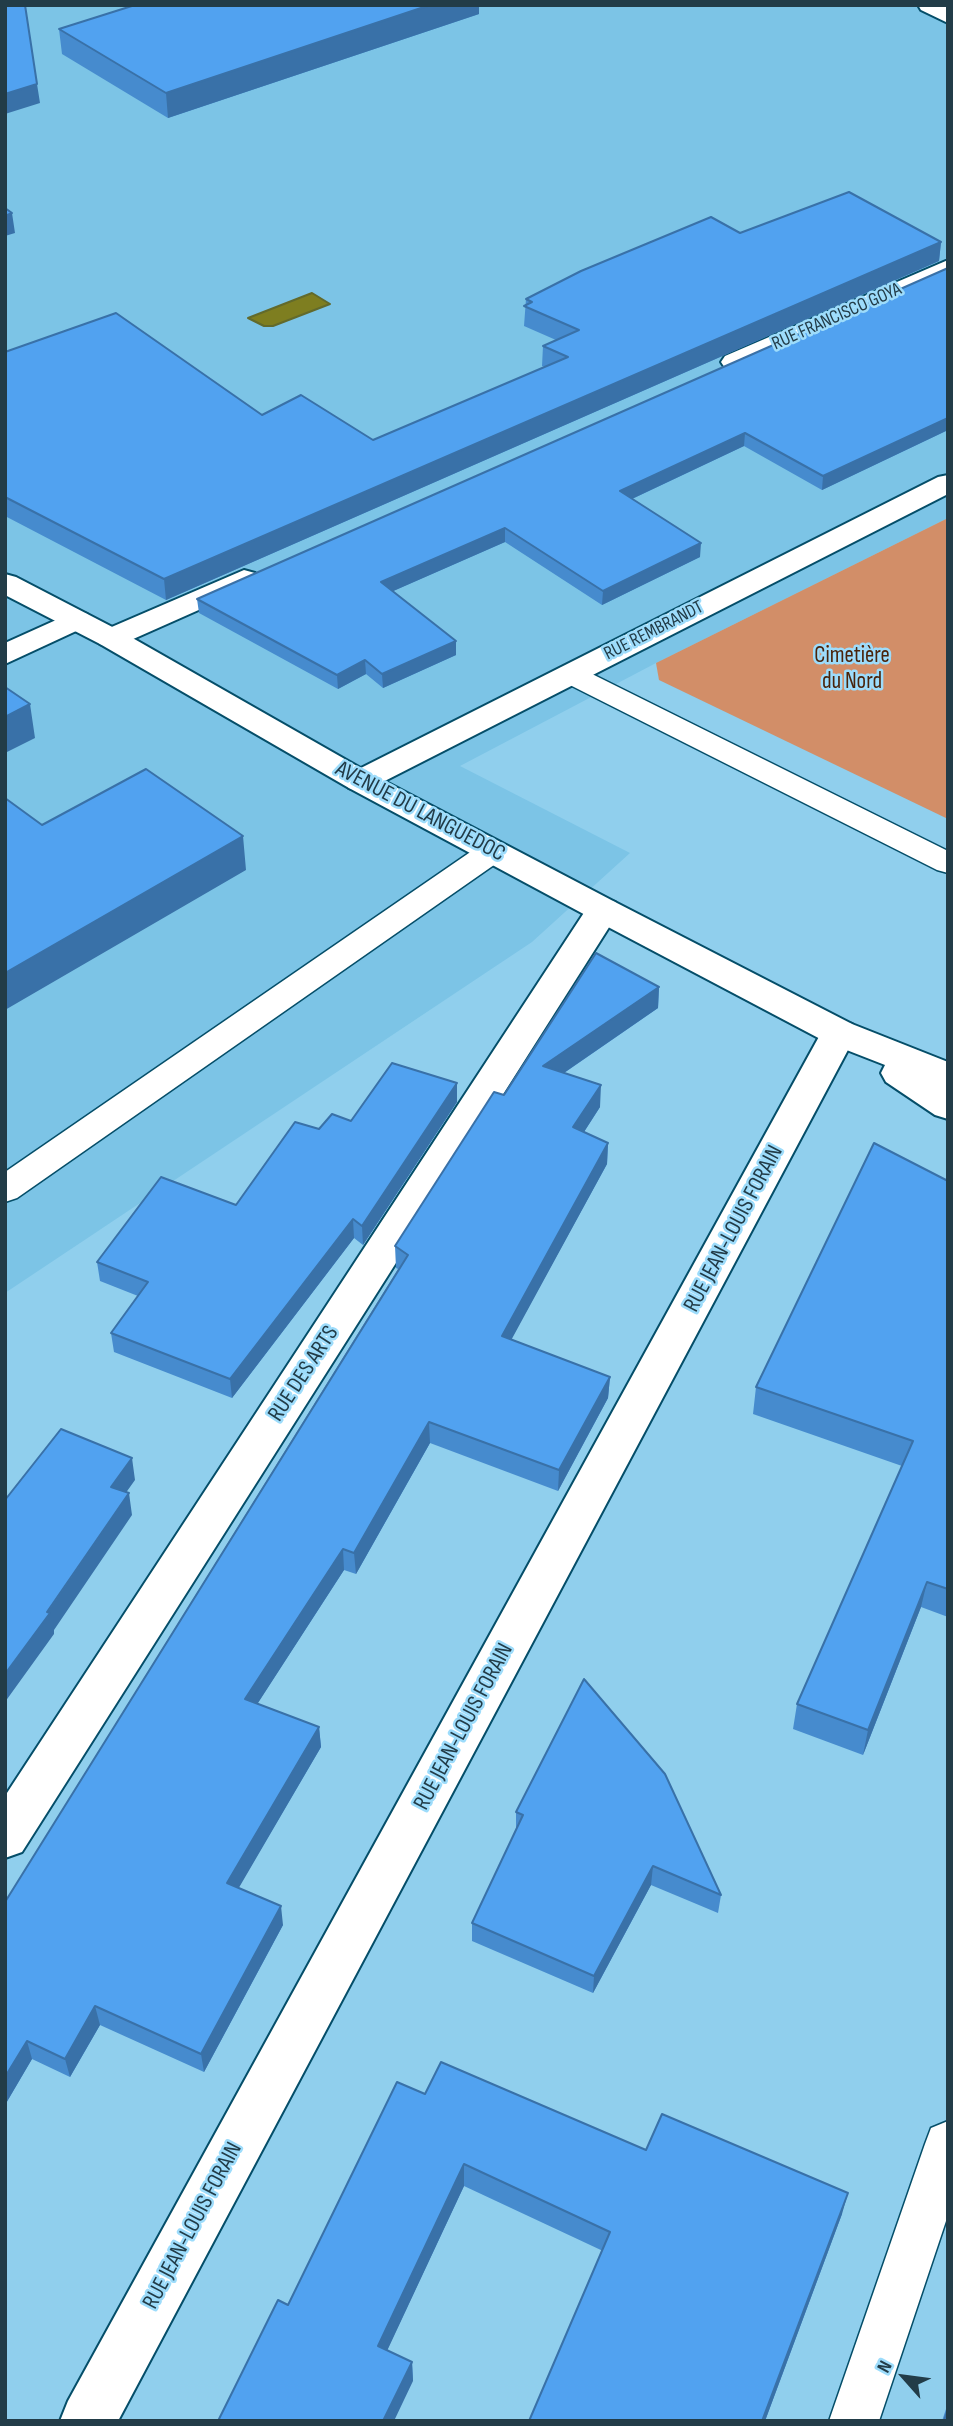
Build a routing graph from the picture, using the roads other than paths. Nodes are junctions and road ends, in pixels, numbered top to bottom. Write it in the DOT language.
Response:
graph roads {
  1 [pos="929,5"];
  2 [pos="948,16"];
  3 [pos="948,268"];
  4 [pos="707,374"];
  5 [pos="948,482"];
  6 [pos="263,570"];
  7 [pos="5,583"];
  8 [pos="76,620"];
  9 [pos="111,638"];
  10 [pos="5,655"];
  11 [pos="570,674"];
  12 [pos="360,780"];
  13 [pos="493,851"];
  14 [pos="948,863"];
  15 [pos="603,910"];
  16 [pos="839,1034"];
  17 [pos="948,1076"];
  18 [pos="948,1106"];
  19 [pos="5,1189"];
  20 [pos="5,1837"];
  21 [pos="948,2144"];
  22 [pos="88,2421"];
  23 [pos="854,2421"];
  1 -- 2 [label="street"];
  3 -- 4 [label="street, RUE FRANCISCO GOYA"];
  5 -- 11 [label="street, RUE REMBRANDT"];
  6 -- 9 [label="street"];
  7 -- 8 [label="street, AVENUE DU LANGUEDOC"];
  8 -- 9 [label="street, AVENUE DU LANGUEDOC"];
  8 -- 10 [label="street"];
  9 -- 12 [label="street, AVENUE DU LANGUEDOC"];
  11 -- 12 [label="street, RUE REMBRANDT"];
  11 -- 14 [label="lane"];
  12 -- 13 [label="street, AVENUE DU LANGUEDOC"];
  13 -- 15 [label="street, AVENUE DU LANGUEDOC"];
  13 -- 19 [label="lane"];
  15 -- 16 [label="street, AVENUE DU LANGUEDOC"];
  15 -- 20 [label="street, RUE DES ARTS"];
  16 -- 17 [label="street, AVENUE DU LANGUEDOC"];
  16 -- 18 [label="street, AVENUE DU LANGUEDOC"];
  16 -- 22 [label="street, RUE JEAN-LOUIS FORAIN"];
  21 -- 23 [label="lane"];
}
